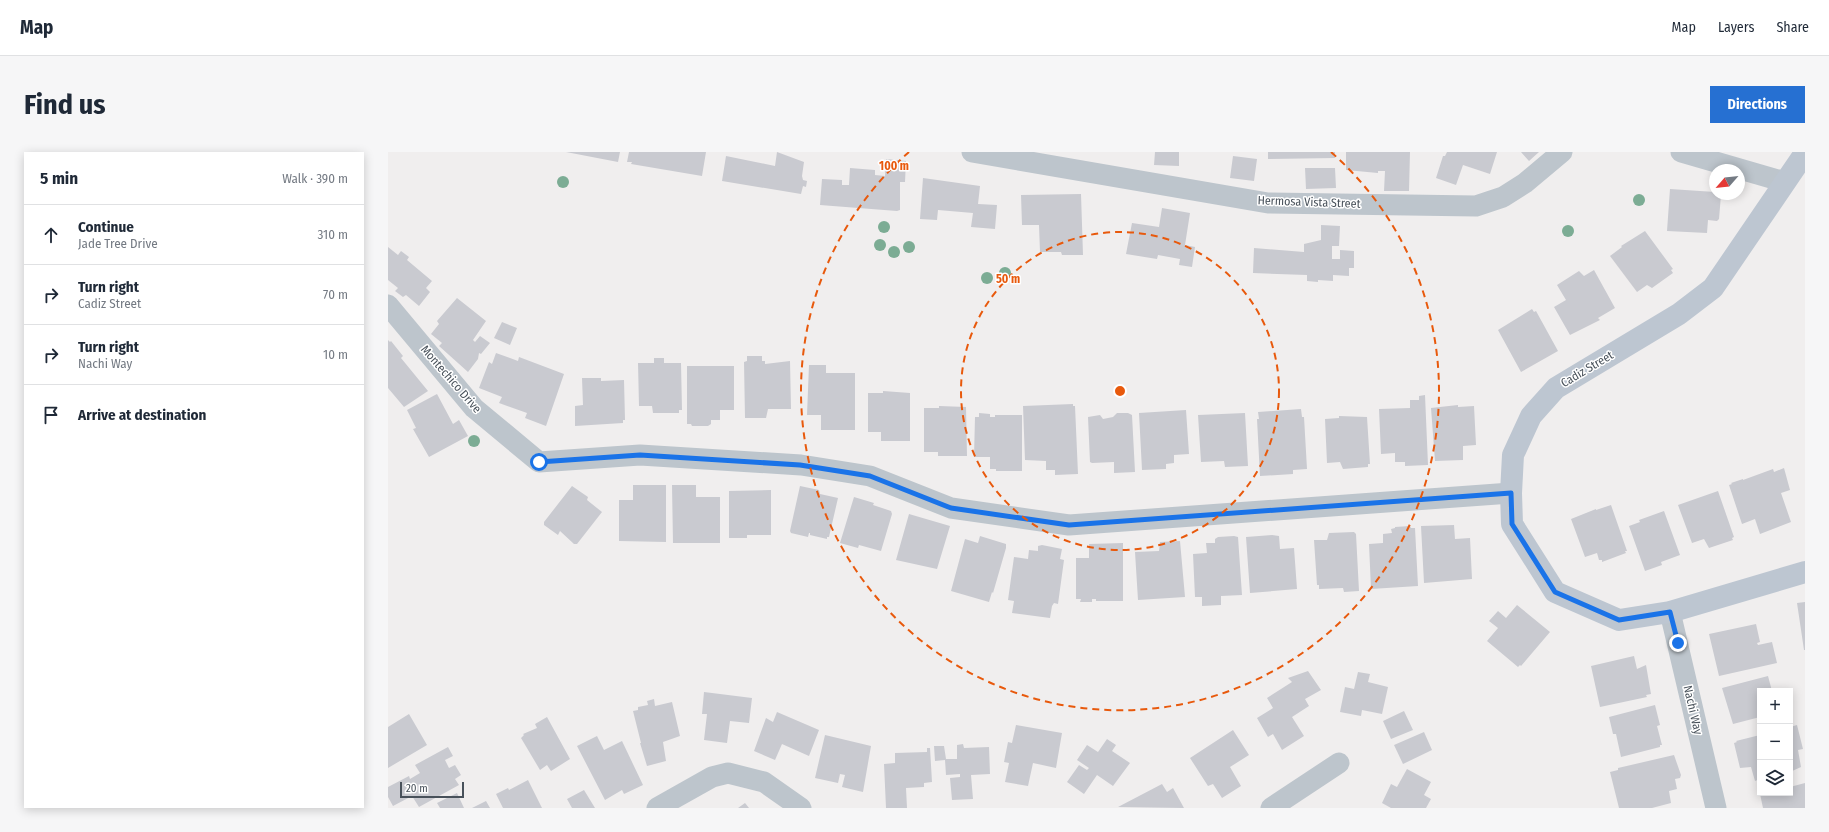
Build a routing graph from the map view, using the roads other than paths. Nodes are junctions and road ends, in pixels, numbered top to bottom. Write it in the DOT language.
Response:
graph roads {
  1 [pos="972,152"];
  2 [pos="1562,152"];
  3 [pos="1681,152"];
  4 [pos="1805,153"];
  5 [pos="1785,182"];
  6 [pos="388,305"];
  7 [pos="1511,493"];
  8 [pos="1805,572"];
  9 [pos="1670,612"];
  10 [pos="1339,763"];
  11 [pos="656,808"];
  12 [pos="801,808"];
  13 [pos="1271,808"];
  14 [pos="1716,808"];
  1 -- 2 [label="street, Hermosa Vista Street"];
  3 -- 5 [label="street"];
  4 -- 5 [label="street, Cadiz Street"];
  5 -- 7 [label="street, Cadiz Street"];
  6 -- 7 [label="street, Montechico Drive"];
  7 -- 9 [label="street, Cadiz Street"];
  8 -- 9 [label="street, Cadiz Street"];
  9 -- 14 [label="street, Nachi Way"];
  10 -- 13 [label="street"];
  11 -- 12 [label="street"];
}
